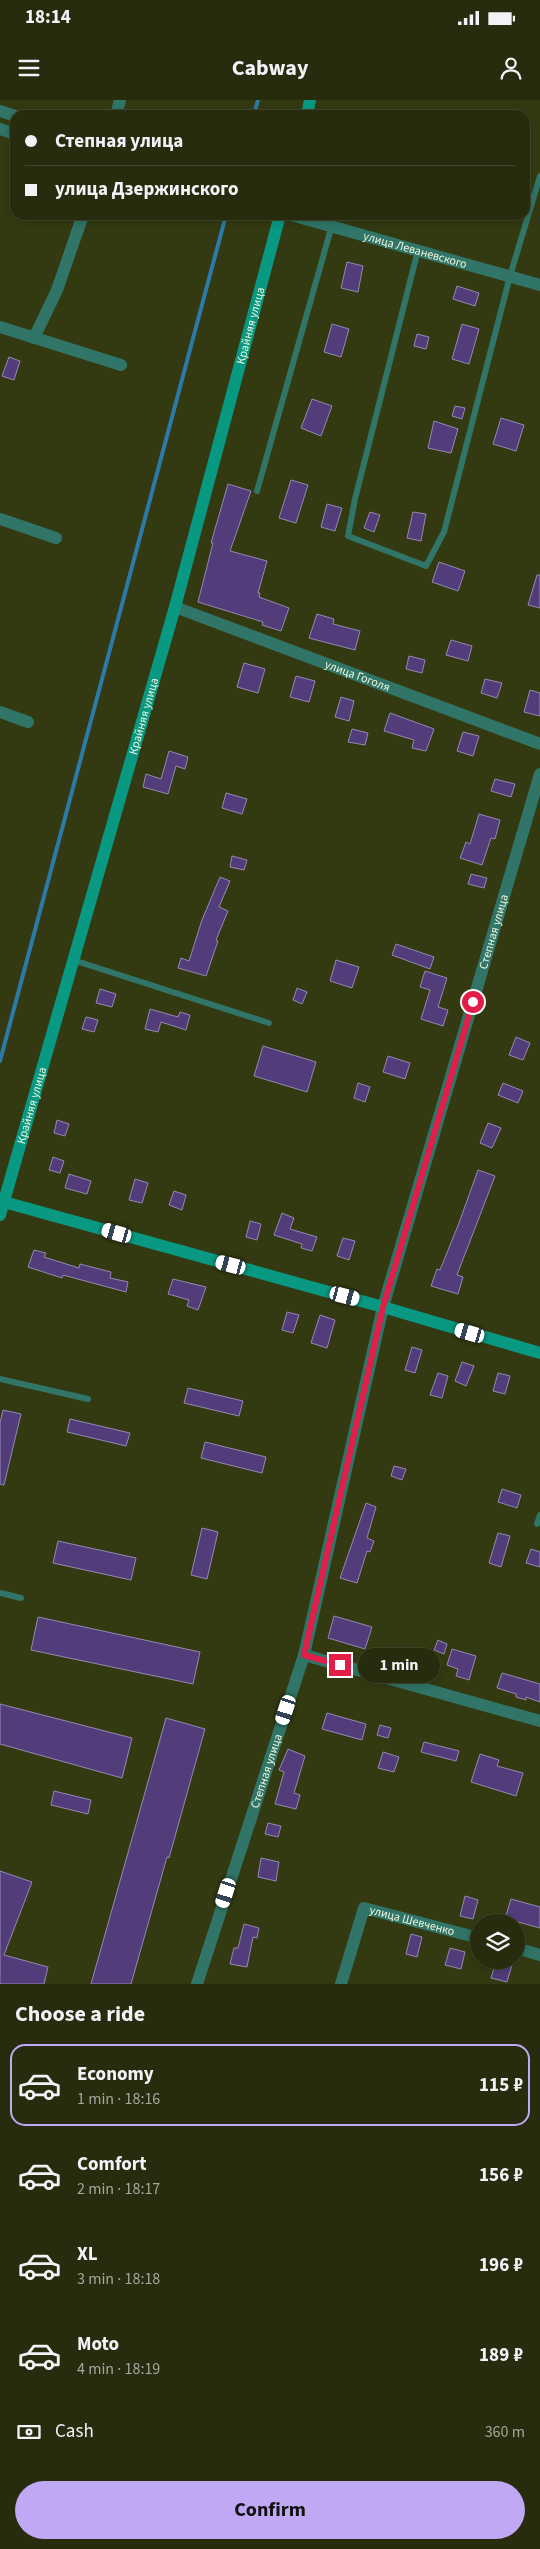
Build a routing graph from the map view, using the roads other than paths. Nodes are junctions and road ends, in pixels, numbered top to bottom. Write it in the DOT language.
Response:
graph roads {
  1 [pos="540,176"];
  2 [pos="530,209"];
  3 [pos="81,220"];
  4 [pos="279,220"];
  5 [pos="312,220"];
  6 [pos="527,220"];
  7 [pos="332,225"];
  8 [pos="418,250"];
  9 [pos="510,276"];
  10 [pos="540,285"];
  11 [pos="0,327"];
  12 [pos="34,338"];
  13 [pos="121,366"];
  14 [pos="257,491"];
  15 [pos="0,519"];
  16 [pos="56,538"];
  17 [pos="175,606"];
  18 [pos="0,712"];
  19 [pos="28,722"];
  20 [pos="540,744"];
  21 [pos="540,774"];
  22 [pos="73,960"];
  23 [pos="269,1023"];
  24 [pos="4,1202"];
  25 [pos="0,1215"];
  26 [pos="383,1307"];
  27 [pos="540,1353"];
  28 [pos="0,1379"];
  29 [pos="88,1399"];
  30 [pos="540,1515"];
  31 [pos="537,1524"];
  32 [pos="0,1593"];
  33 [pos="21,1598"];
  34 [pos="304,1655"];
  35 [pos="540,1721"];
  36 [pos="470,1936"];
  37 [pos="525,1951"];
  38 [pos="540,1955"];
  39 [pos="196,1984"];
  40 [pos="342,1984"];
  1 -- 2 [label="lane"];
  3 -- 12 [label="street"];
  4 -- 17 [label="main road, Крайняя улица"];
  5 -- 7 [label="street, улица Леваневского"];
  6 -- 9 [label="lane"];
  7 -- 8 [label="street, улица Леваневского"];
  7 -- 14 [label="lane"];
  8 -- 9 [label="street, улица Леваневского"];
  8 -- 9 [label="lane"];
  9 -- 10 [label="street, улица Леваневского"];
  11 -- 12 [label="street"];
  12 -- 13 [label="street"];
  15 -- 16 [label="street"];
  17 -- 20 [label="street, улица Гоголя"];
  17 -- 22 [label="main road, Крайняя улица"];
  18 -- 19 [label="street"];
  21 -- 26 [label="street, Степная улица"];
  22 -- 23 [label="lane"];
  22 -- 24 [label="main road, Крайняя улица"];
  24 -- 25 [label="main road, Крайняя улица"];
  24 -- 26 [label="main road"];
  26 -- 27 [label="main road"];
  26 -- 34 [label="street, Степная улица"];
  28 -- 29 [label="lane"];
  30 -- 31 [label="lane"];
  32 -- 33 [label="lane"];
  34 -- 35 [label="street"];
  34 -- 39 [label="street, Степная улица"];
  36 -- 40 [label="street, улица Шевченко"];
  37 -- 38 [label="street"];
}
